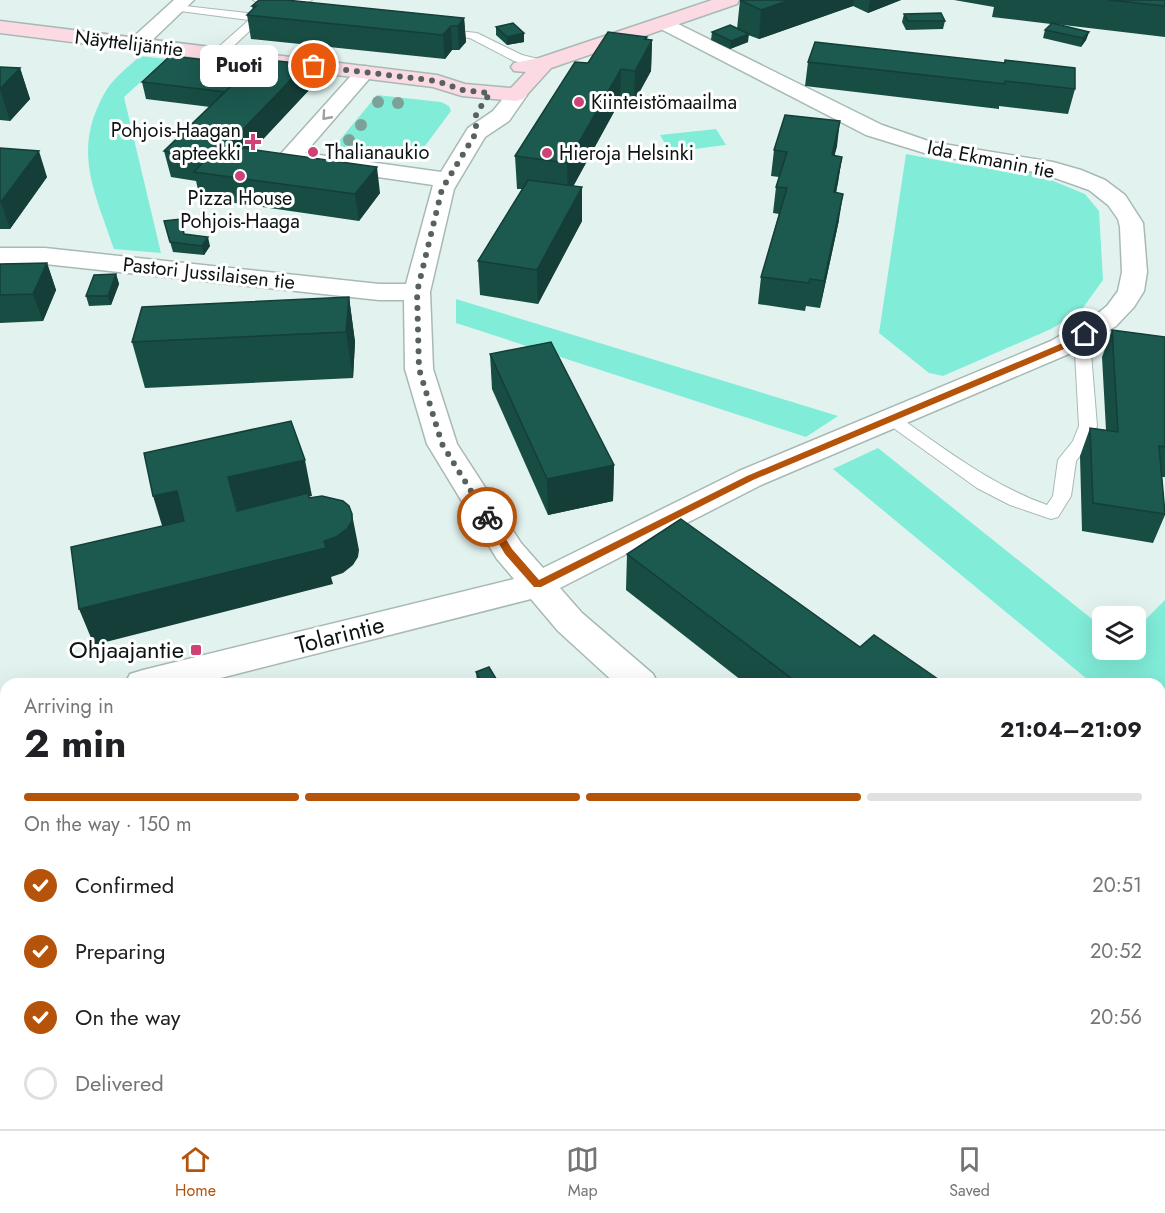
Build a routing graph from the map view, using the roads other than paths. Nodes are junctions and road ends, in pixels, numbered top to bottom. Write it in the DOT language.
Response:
graph roads {
  1 [pos="259,0"];
  2 [pos="306,0"];
  3 [pos="730,0"];
  4 [pos="180,4"];
  5 [pos="258,17"];
  6 [pos="290,21"];
  7 [pos="664,23"];
  8 [pos="0,27"];
  9 [pos="428,31"];
  10 [pos="137,44"];
  11 [pos="218,54"];
  12 [pos="542,64"];
  13 [pos="365,72"];
  14 [pos="495,87"];
  15 [pos="521,90"];
  16 [pos="476,133"];
  17 [pos="446,180"];
  18 [pos="0,256"];
  19 [pos="417,292"];
  20 [pos="1074,339"];
  21 [pos="890,419"];
  22 [pos="538,585"];
  23 [pos="167,678"];
  24 [pos="633,678"];
  1 -- 2 [label="lane"];
  3 -- 7 [label="main road"];
  4 -- 5 [label="lane"];
  4 -- 10 [label="street"];
  5 -- 6 [label="lane"];
  5 -- 11 [label="lane"];
  7 -- 12 [label="main road"];
  7 -- 20 [label="street, Ida Ekmanin tie"];
  8 -- 10 [label="main road, Näyttelijäntie"];
  9 -- 12 [label="lane"];
  10 -- 11 [label="main road, Näyttelijäntie"];
  11 -- 13 [label="main road, Näyttelijäntie"];
  12 -- 14 [label="main road"];
  12 -- 15 [label="main road"];
  13 -- 14 [label="main road, Näyttelijäntie"];
  13 -- 17 [label="street, one-way"];
  14 -- 15 [label="main road, Näyttelijäntie"];
  14 -- 16 [label="street"];
  15 -- 16 [label="street"];
  16 -- 17 [label="street"];
  17 -- 19 [label="street"];
  18 -- 19 [label="street, Pastori Jussilaisen tie"];
  19 -- 22 [label="street"];
  20 -- 21 [label="street, Ida Ekmanin tie"];
  20 -- 21 [label="lane"];
  21 -- 22 [label="street, Ida Ekmanin tie"];
  22 -- 23 [label="street, Tolarintie"];
  22 -- 24 [label="street"];
}
